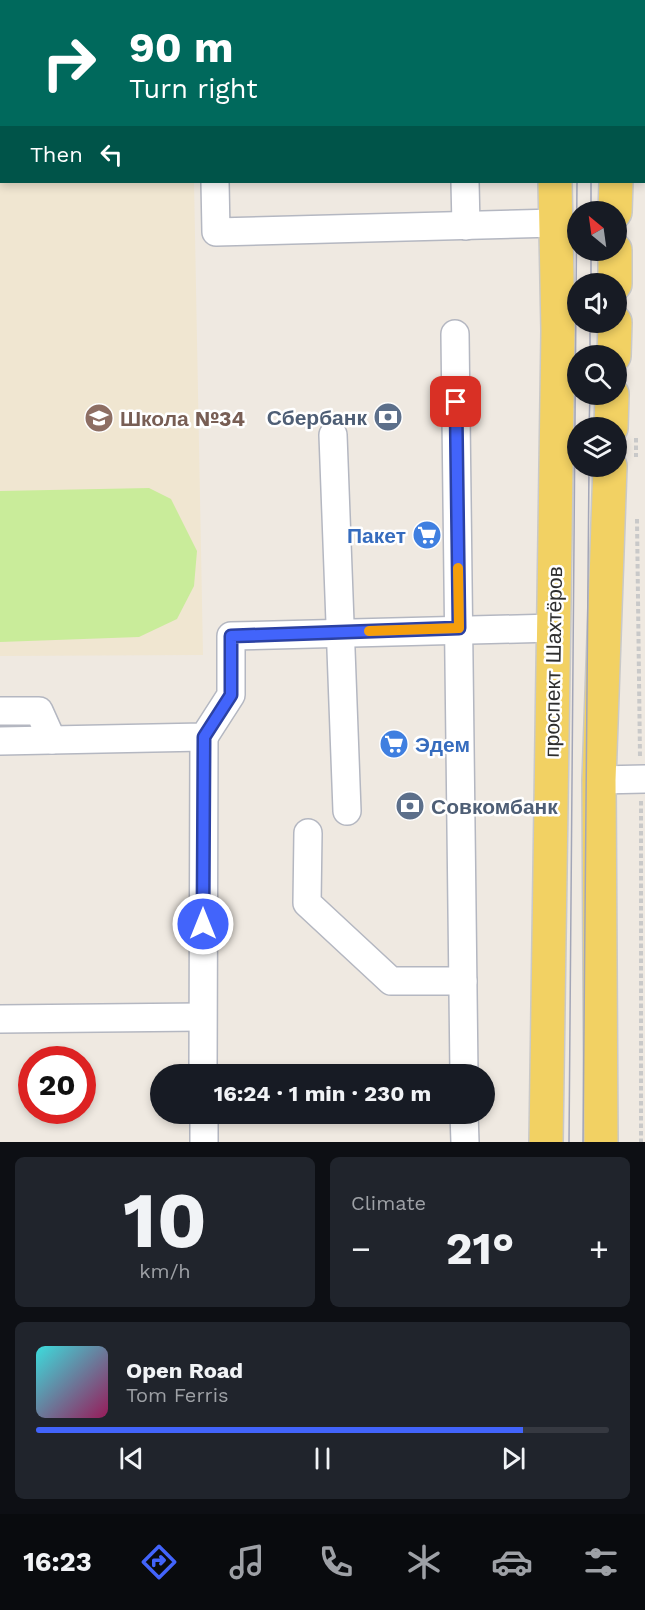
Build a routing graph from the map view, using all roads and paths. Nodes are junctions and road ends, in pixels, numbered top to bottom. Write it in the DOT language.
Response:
graph roads {
  1 [pos="215,183"];
  2 [pos="465,183"];
  3 [pos="555,183"];
  4 [pos="616,183"];
  5 [pos="615,201"];
  6 [pos="556,223"];
  7 [pos="466,226"];
  8 [pos="455,334"];
  9 [pos="333,435"];
  10 [pos="622,477"];
  11 [pos="637,516"];
  12 [pos="459,628"];
  13 [pos="554,628"];
  14 [pos="340,632"];
  15 [pos="0,711"];
  16 [pos="204,737"];
  17 [pos="51,740"];
  18 [pos="0,741"];
  19 [pos="643,779"];
  20 [pos="599,780"];
  21 [pos="347,811"];
  22 [pos="308,833"];
  23 [pos="463,981"];
  24 [pos="202,1017"];
  25 [pos="0,1019"];
  26 [pos="203,1064"];
  27 [pos="464,1064"];
  28 [pos="204,1124"];
  29 [pos="464,1124"];
  30 [pos="204,1142"];
  31 [pos="465,1142"];
  32 [pos="546,1142"];
  33 [pos="602,1142"];
  34 [pos="641,1142"];
  1 -- 7 [label="lane"];
  2 -- 7 [label="lane"];
  3 -- 6 [label="main road, проспект Шахтёров"];
  4 -- 5 [label="main road"];
  6 -- 7 [label="lane"];
  6 -- 13 [label="main road, проспект Шахтёров"];
  8 -- 12 [label="lane"];
  9 -- 14 [label="lane"];
  10 -- 20 [label="main road"];
  11 -- 19 [label="path"];
  12 -- 13 [label="lane"];
  12 -- 14 [label="lane"];
  12 -- 23 [label="lane"];
  13 -- 32 [label="main road, проспект Шахтёров"];
  14 -- 16 [label="lane"];
  14 -- 21 [label="lane"];
  15 -- 17 [label="lane"];
  16 -- 17 [label="lane"];
  16 -- 24 [label="lane"];
  17 -- 18 [label="lane"];
  19 -- 20 [label="lane"];
  19 -- 34 [label="path"];
  20 -- 33 [label="main road"];
  22 -- 23 [label="lane"];
  23 -- 27 [label="lane"];
  24 -- 25 [label="lane"];
  24 -- 26 [label="lane"];
  28 -- 30 [label="lane"];
  29 -- 31 [label="lane"];
}
